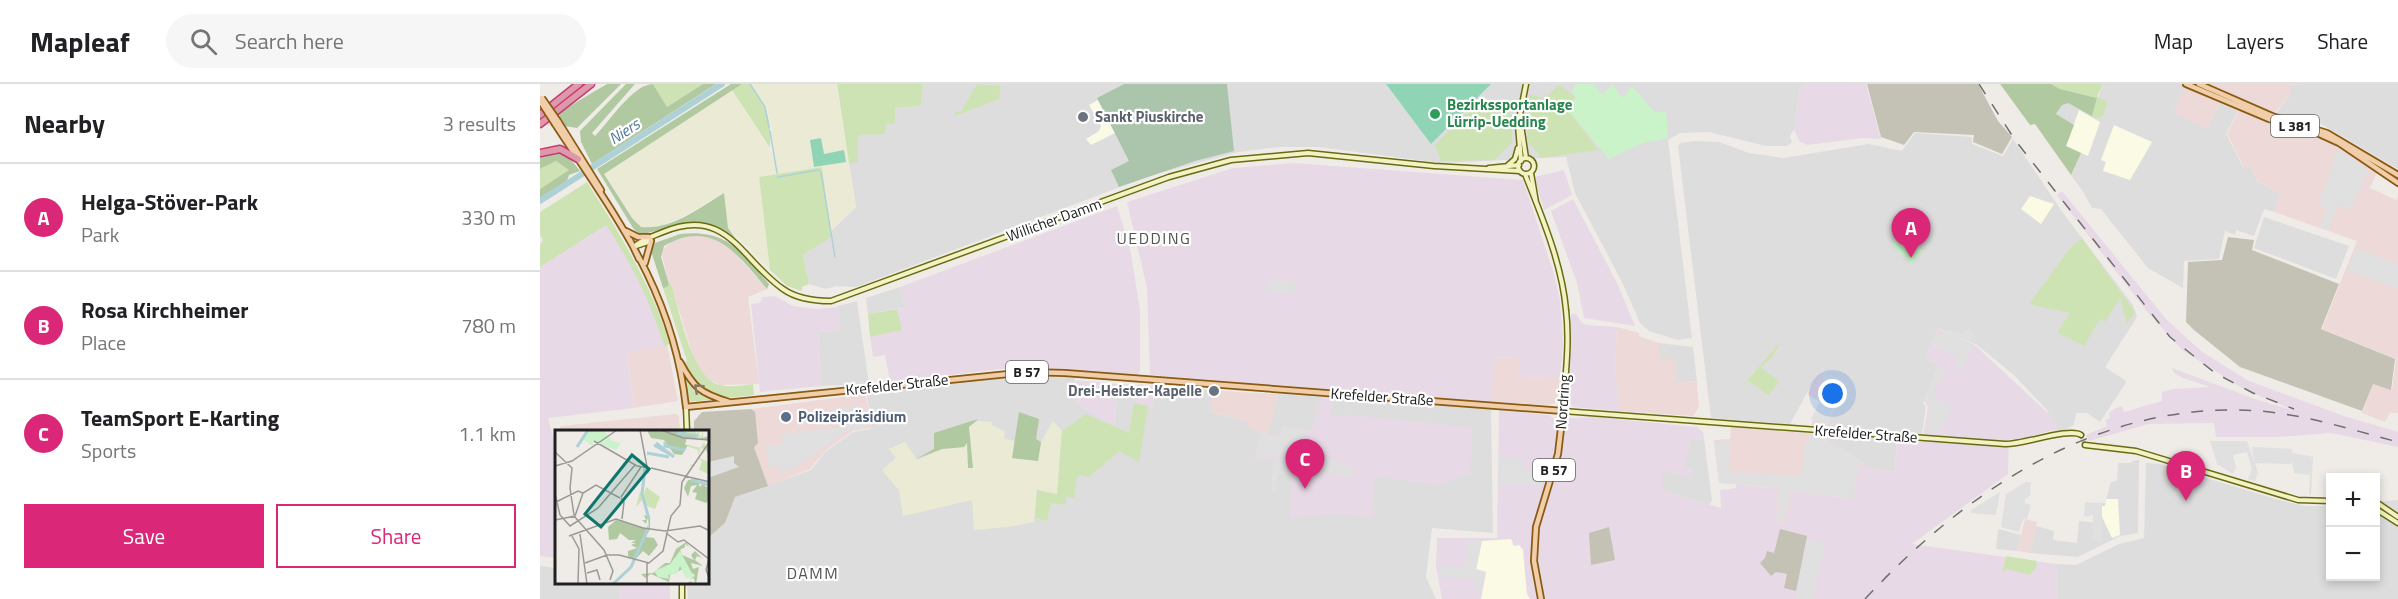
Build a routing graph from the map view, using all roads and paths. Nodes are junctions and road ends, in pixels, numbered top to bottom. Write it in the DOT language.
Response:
graph roads {
  1 [pos="579,84"];
  2 [pos="591,84"];
  3 [pos="1526,84"];
  4 [pos="2186,84"];
  5 [pos="2199,84"];
  6 [pos="541,97"];
  7 [pos="540,115"];
  8 [pos="1520,115"];
  9 [pos="540,124"];
  10 [pos="1518,138"];
  11 [pos="540,153"];
  12 [pos="1526,159"];
  13 [pos="581,161"];
  14 [pos="1520,163"];
  15 [pos="1505,167"];
  16 [pos="1483,169"];
  17 [pos="1520,171"];
  18 [pos="1528,174"];
  19 [pos="2398,175"];
  20 [pos="2398,183"];
  21 [pos="624,228"];
  22 [pos="629,237"];
  23 [pos="650,239"];
  24 [pos="635,246"];
  25 [pos="645,265"];
  26 [pos="678,356"];
  27 [pos="732,403"];
  28 [pos="686,408"];
  29 [pos="1563,411"];
  30 [pos="687,430"];
  31 [pos="2079,434"];
  32 [pos="2085,445"];
  33 [pos="2326,501"];
  34 [pos="2380,505"];
  35 [pos="2380,512"];
  36 [pos="2398,517"];
  37 [pos="2398,523"];
  38 [pos="1541,599"];
  1 -- 7 [label="highway"];
  2 -- 9 [label="highway"];
  3 -- 8 [label="main road"];
  4 -- 20 [label="main road, L 381"];
  5 -- 19 [label="main road, L 381"];
  6 -- 13 [label="main road, bridge"];
  8 -- 10 [label="main road"];
  8 -- 12 [label="main road"];
  10 -- 14 [label="main road"];
  10 -- 15 [label="main road"];
  11 -- 13 [label="highway"];
  12 -- 14 [label="main road, Willicher Damm"];
  12 -- 18 [label="main road, Nordring"];
  13 -- 21 [label="main road"];
  14 -- 15 [label="main road, Willicher Damm"];
  14 -- 17 [label="main road"];
  15 -- 16 [label="main road, Willicher Damm"];
  16 -- 17 [label="main road, Willicher Damm"];
  16 -- 23 [label="main road, Willicher Damm"];
  17 -- 18 [label="main road"];
  18 -- 29 [label="main road, Nordring"];
  21 -- 22 [label="main road"];
  21 -- 23 [label="main road"];
  22 -- 24 [label="main road"];
  22 -- 25 [label="main road"];
  23 -- 24 [label="main road, Willicher Damm"];
  23 -- 25 [label="main road"];
  24 -- 25 [label="main road"];
  25 -- 26 [label="main road"];
  27 -- 26 [label="main road, one-way"];
  26 -- 28 [label="main road"];
  27 -- 28 [label="main road, Krefelder Straße / B 57"];
  27 -- 29 [label="main road, Krefelder Straße / B 57"];
  28 -- 30 [label="main road"];
  29 -- 31 [label="main road, Krefelder Straße"];
  29 -- 38 [label="main road, Nordring / B 57"];
  32 -- 33 [label="main road"];
  34 -- 36 [label="main road"];
  35 -- 37 [label="main road"];
}
